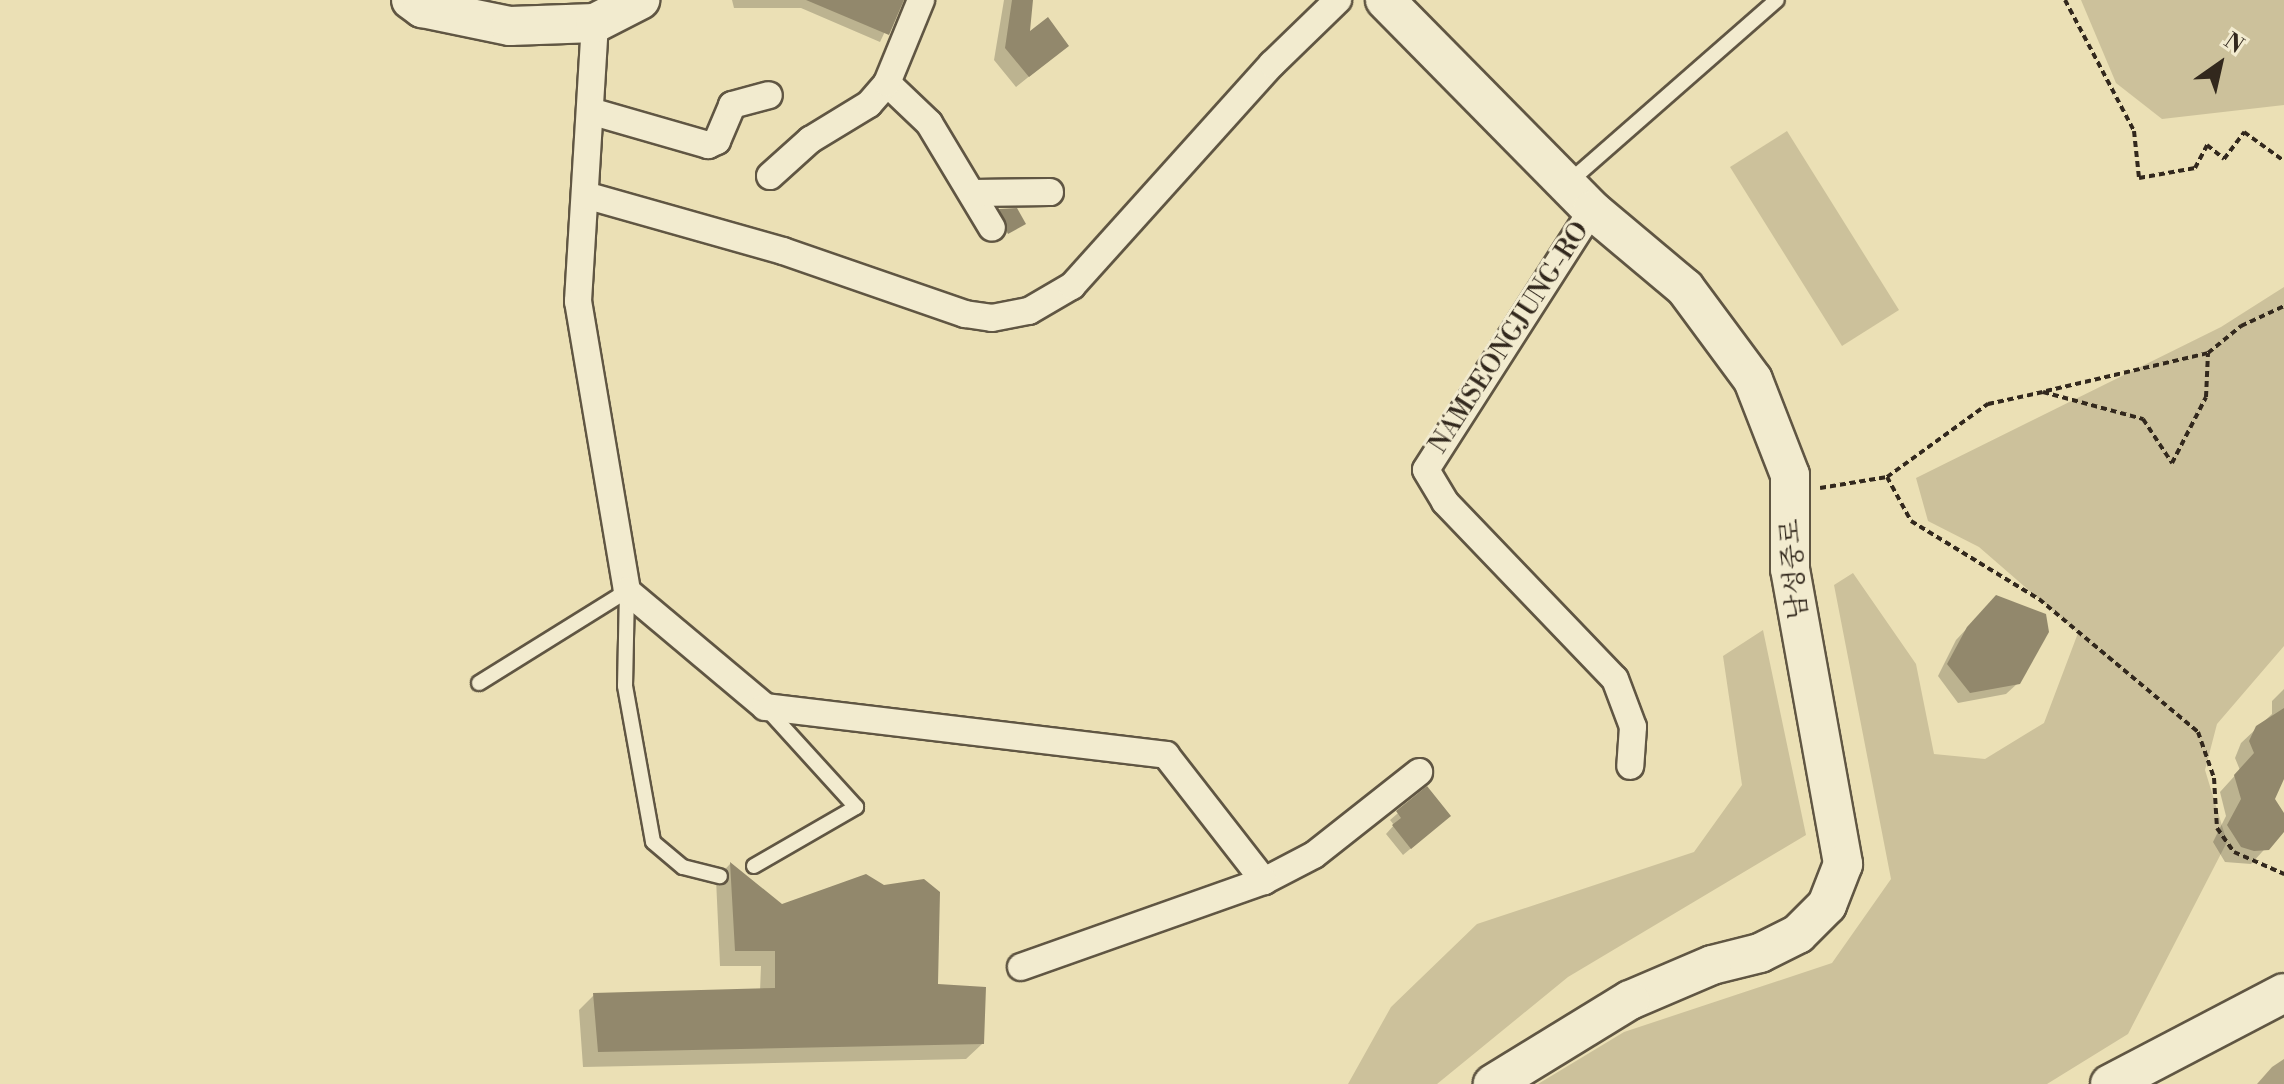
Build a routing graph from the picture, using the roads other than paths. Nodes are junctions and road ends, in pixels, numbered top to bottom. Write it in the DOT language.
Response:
graph roads {
  1 [pos="411,0"];
  2 [pos="640,0"];
  3 [pos="921,0"];
  4 [pos="1338,0"];
  5 [pos="1385,0"];
  6 [pos="1777,0"];
  7 [pos="595,23"];
  8 [pos="887,83"];
  9 [pos="769,95"];
  10 [pos="590,111"];
  11 [pos="770,176"];
  12 [pos="1050,192"];
  13 [pos="973,193"];
  14 [pos="585,195"];
  15 [pos="1579,198"];
  16 [pos="992,228"];
  17 [pos="627,591"];
  18 [pos="479,683"];
  19 [pos="765,707"];
  20 [pos="1630,766"];
  21 [pos="1419,772"];
  22 [pos="754,866"];
  23 [pos="720,876"];
  24 [pos="1264,881"];
  25 [pos="1021,967"];
  26 [pos="2284,993"];
  27 [pos="1493,1084"];
  28 [pos="2110,1084"];
  1 -- 7 [label="street"];
  2 -- 7 [label="street"];
  3 -- 8 [label="street"];
  4 -- 14 [label="street"];
  5 -- 15 [label="street, 남성중로"];
  6 -- 15 [label="lane"];
  7 -- 10 [label="street"];
  8 -- 11 [label="street"];
  8 -- 13 [label="street"];
  9 -- 10 [label="street"];
  10 -- 14 [label="street"];
  12 -- 13 [label="street"];
  13 -- 16 [label="street"];
  14 -- 17 [label="street"];
  15 -- 20 [label="street, NAMSEONGJUNG-RO"];
  15 -- 27 [label="street, 남성중로"];
  17 -- 18 [label="lane"];
  17 -- 19 [label="street"];
  17 -- 23 [label="lane"];
  19 -- 22 [label="lane"];
  19 -- 24 [label="street"];
  21 -- 24 [label="street"];
  24 -- 25 [label="street"];
  26 -- 28 [label="street"];
}
